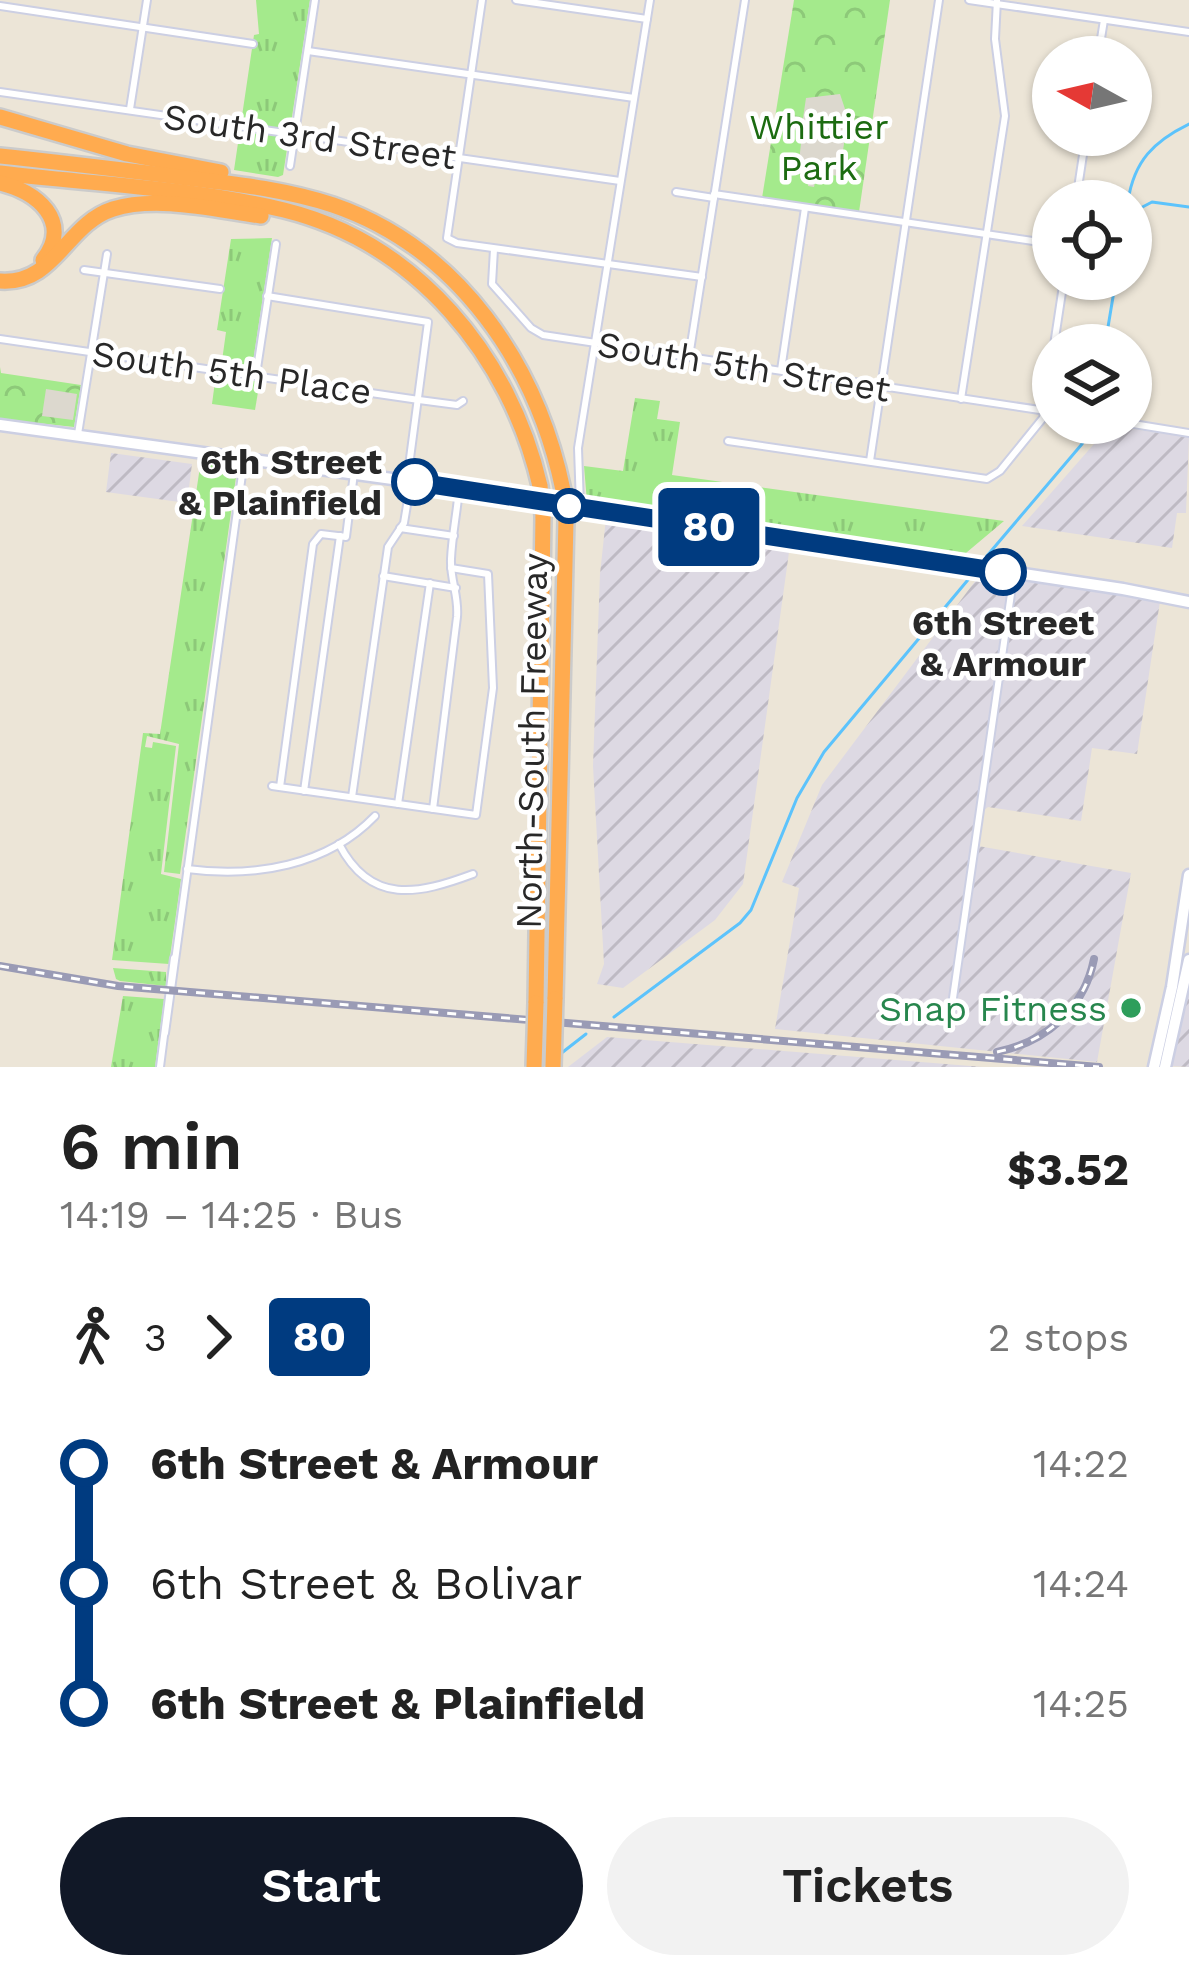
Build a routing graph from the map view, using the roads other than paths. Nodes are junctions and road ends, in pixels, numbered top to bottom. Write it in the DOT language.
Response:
graph roads {
  1 [pos="147,0"];
  2 [pos="315,0"];
  3 [pos="482,0"];
  4 [pos="516,0"];
  5 [pos="650,0"];
  6 [pos="745,0"];
  7 [pos="939,0"];
  8 [pos="969,0"];
  9 [pos="996,2"];
  10 [pos="0,6"];
  11 [pos="647,19"];
  12 [pos="1104,20"];
  13 [pos="143,26"];
  14 [pos="1189,32"];
  15 [pos="1101,36"];
  16 [pos="254,44"];
  17 [pos="308,51"];
  18 [pos="470,74"];
  19 [pos="0,92"];
  20 [pos="634,98"];
  21 [pos="130,110"];
  22 [pos="0,118"];
  23 [pos="295,134"];
  24 [pos="0,155"];
  25 [pos="457,157"];
  26 [pos="290,166"];
  27 [pos="0,173"];
  28 [pos="620,181"];
  29 [pos="0,183"];
  30 [pos="257,186"];
  31 [pos="676,192"];
  32 [pos="714,196"];
  33 [pos="806,208"];
  34 [pos="904,223"];
  35 [pos="322,224"];
  36 [pos="986,234"];
  37 [pos="1032,241"];
  38 [pos="276,244"];
  39 [pos="494,248"];
  40 [pos="107,254"];
  41 [pos="608,265"];
  42 [pos="84,270"];
  43 [pos="104,273"];
  44 [pos="702,277"];
  45 [pos="0,278"];
  46 [pos="220,289"];
  47 [pos="267,296"];
  48 [pos="0,339"];
  49 [pos="595,344"];
  50 [pos="92,352"];
  51 [pos="689,357"];
  52 [pos="781,370"];
  53 [pos="256,375"];
  54 [pos="880,386"];
  55 [pos="961,399"];
  56 [pos="419,400"];
  57 [pos="463,401"];
  58 [pos="1032,409"];
  59 [pos="0,425"];
  60 [pos="1152,427"];
  61 [pos="1032,433"];
  62 [pos="1189,433"];
  63 [pos="78,436"];
  64 [pos="728,441"];
  65 [pos="244,460"];
  66 [pos="870,461"];
  67 [pos="354,473"];
  68 [pos="409,481"];
  69 [pos="459,489"];
  70 [pos="580,507"];
  71 [pos="400,528"];
  72 [pos="340,536"];
  73 [pos="454,536"];
  74 [pos="451,568"];
  75 [pos="1014,573"];
  76 [pos="383,576"];
  77 [pos="430,583"];
  78 [pos="456,588"];
  79 [pos="1189,599"];
  80 [pos="304,790"];
  81 [pos="352,797"];
  82 [pos="398,804"];
  83 [pos="433,809"];
  84 [pos="376,816"];
  85 [pos="339,844"];
  86 [pos="187,869"];
  87 [pos="473,874"];
  88 [pos="1189,875"];
  89 [pos="1184,948"];
  90 [pos="1189,960"];
  91 [pos="951,1012"];
  92 [pos="160,1067"];
  93 [pos="530,1067"];
  94 [pos="553,1067"];
  95 [pos="1154,1067"];
  96 [pos="1165,1067"];
  1 -- 13 [label="street"];
  2 -- 17 [label="street"];
  3 -- 18 [label="street"];
  4 -- 11 [label="street"];
  5 -- 11 [label="street"];
  6 -- 32 [label="street"];
  7 -- 34 [label="street"];
  8 -- 9 [label="street"];
  9 -- 12 [label="street"];
  9 -- 36 [label="street"];
  10 -- 13 [label="street"];
  11 -- 20 [label="street"];
  12 -- 14 [label="street"];
  12 -- 15 [label="street"];
  13 -- 16 [label="street"];
  13 -- 21 [label="street"];
  17 -- 18 [label="street"];
  17 -- 23 [label="street"];
  18 -- 20 [label="street"];
  18 -- 25 [label="street"];
  19 -- 21 [label="street, South 3rd Street"];
  20 -- 28 [label="street"];
  21 -- 23 [label="street, South 3rd Street"];
  22 -- 30 [label="highway"];
  23 -- 25 [label="street, South 3rd Street"];
  23 -- 26 [label="street"];
  24 -- 30 [label="highway, North-South Freeway"];
  25 -- 28 [label="street, South 3rd Street"];
  25 -- 39 [label="street"];
  27 -- 35 [label="highway, North-South Freeway"];
  28 -- 41 [label="street"];
  29 -- 45 [label="highway"];
  30 -- 94 [label="highway, North-South Freeway, bridge"];
  31 -- 32 [label="street"];
  32 -- 33 [label="street"];
  32 -- 44 [label="street"];
  33 -- 34 [label="street"];
  33 -- 52 [label="street"];
  34 -- 36 [label="street"];
  34 -- 54 [label="street"];
  35 -- 45 [label="highway"];
  35 -- 93 [label="highway, North-South Freeway, bridge"];
  36 -- 37 [label="street"];
  36 -- 55 [label="street"];
  38 -- 47 [label="street"];
  39 -- 41 [label="street"];
  39 -- 49 [label="street, South 5th Street"];
  40 -- 43 [label="street"];
  41 -- 44 [label="street"];
  41 -- 49 [label="street"];
  42 -- 43 [label="street"];
  43 -- 46 [label="street"];
  43 -- 50 [label="street"];
  44 -- 51 [label="street"];
  47 -- 53 [label="street"];
  47 -- 56 [label="street"];
  48 -- 50 [label="street, South 5th Place"];
  49 -- 51 [label="street, South 5th Street"];
  49 -- 70 [label="street"];
  50 -- 53 [label="street, South 5th Place"];
  50 -- 63 [label="street"];
  51 -- 52 [label="street, South 5th Street"];
  52 -- 54 [label="street, South 5th Street"];
  53 -- 56 [label="street, South 5th Place"];
  54 -- 55 [label="street, South 5th Street"];
  54 -- 66 [label="street"];
  55 -- 58 [label="street, South 5th Street"];
  56 -- 57 [label="street, South 5th Place"];
  56 -- 68 [label="street"];
  59 -- 63 [label="street"];
  60 -- 62 [label="street"];
  61 -- 66 [label="street"];
  63 -- 65 [label="street"];
  64 -- 66 [label="street"];
  65 -- 67 [label="street"];
  65 -- 86 [label="street"];
  67 -- 68 [label="street"];
  67 -- 72 [label="street"];
  68 -- 69 [label="street"];
  68 -- 71 [label="street"];
  69 -- 70 [label="street"];
  69 -- 73 [label="street"];
  70 -- 75 [label="street"];
  71 -- 73 [label="street"];
  71 -- 76 [label="street"];
  72 -- 80 [label="street"];
  72 -- 80 [label="street"];
  73 -- 74 [label="street"];
  74 -- 78 [label="street"];
  74 -- 83 [label="street"];
  75 -- 79 [label="street"];
  75 -- 91 [label="street"];
  76 -- 77 [label="street"];
  76 -- 81 [label="street"];
  77 -- 78 [label="street"];
  77 -- 82 [label="street"];
  78 -- 83 [label="street"];
  80 -- 81 [label="street"];
  81 -- 82 [label="street"];
  82 -- 83 [label="street"];
  84 -- 85 [label="street"];
  85 -- 86 [label="street"];
  85 -- 87 [label="street"];
  86 -- 92 [label="street"];
  88 -- 89 [label="street"];
  89 -- 95 [label="street"];
  90 -- 96 [label="street"];
}
